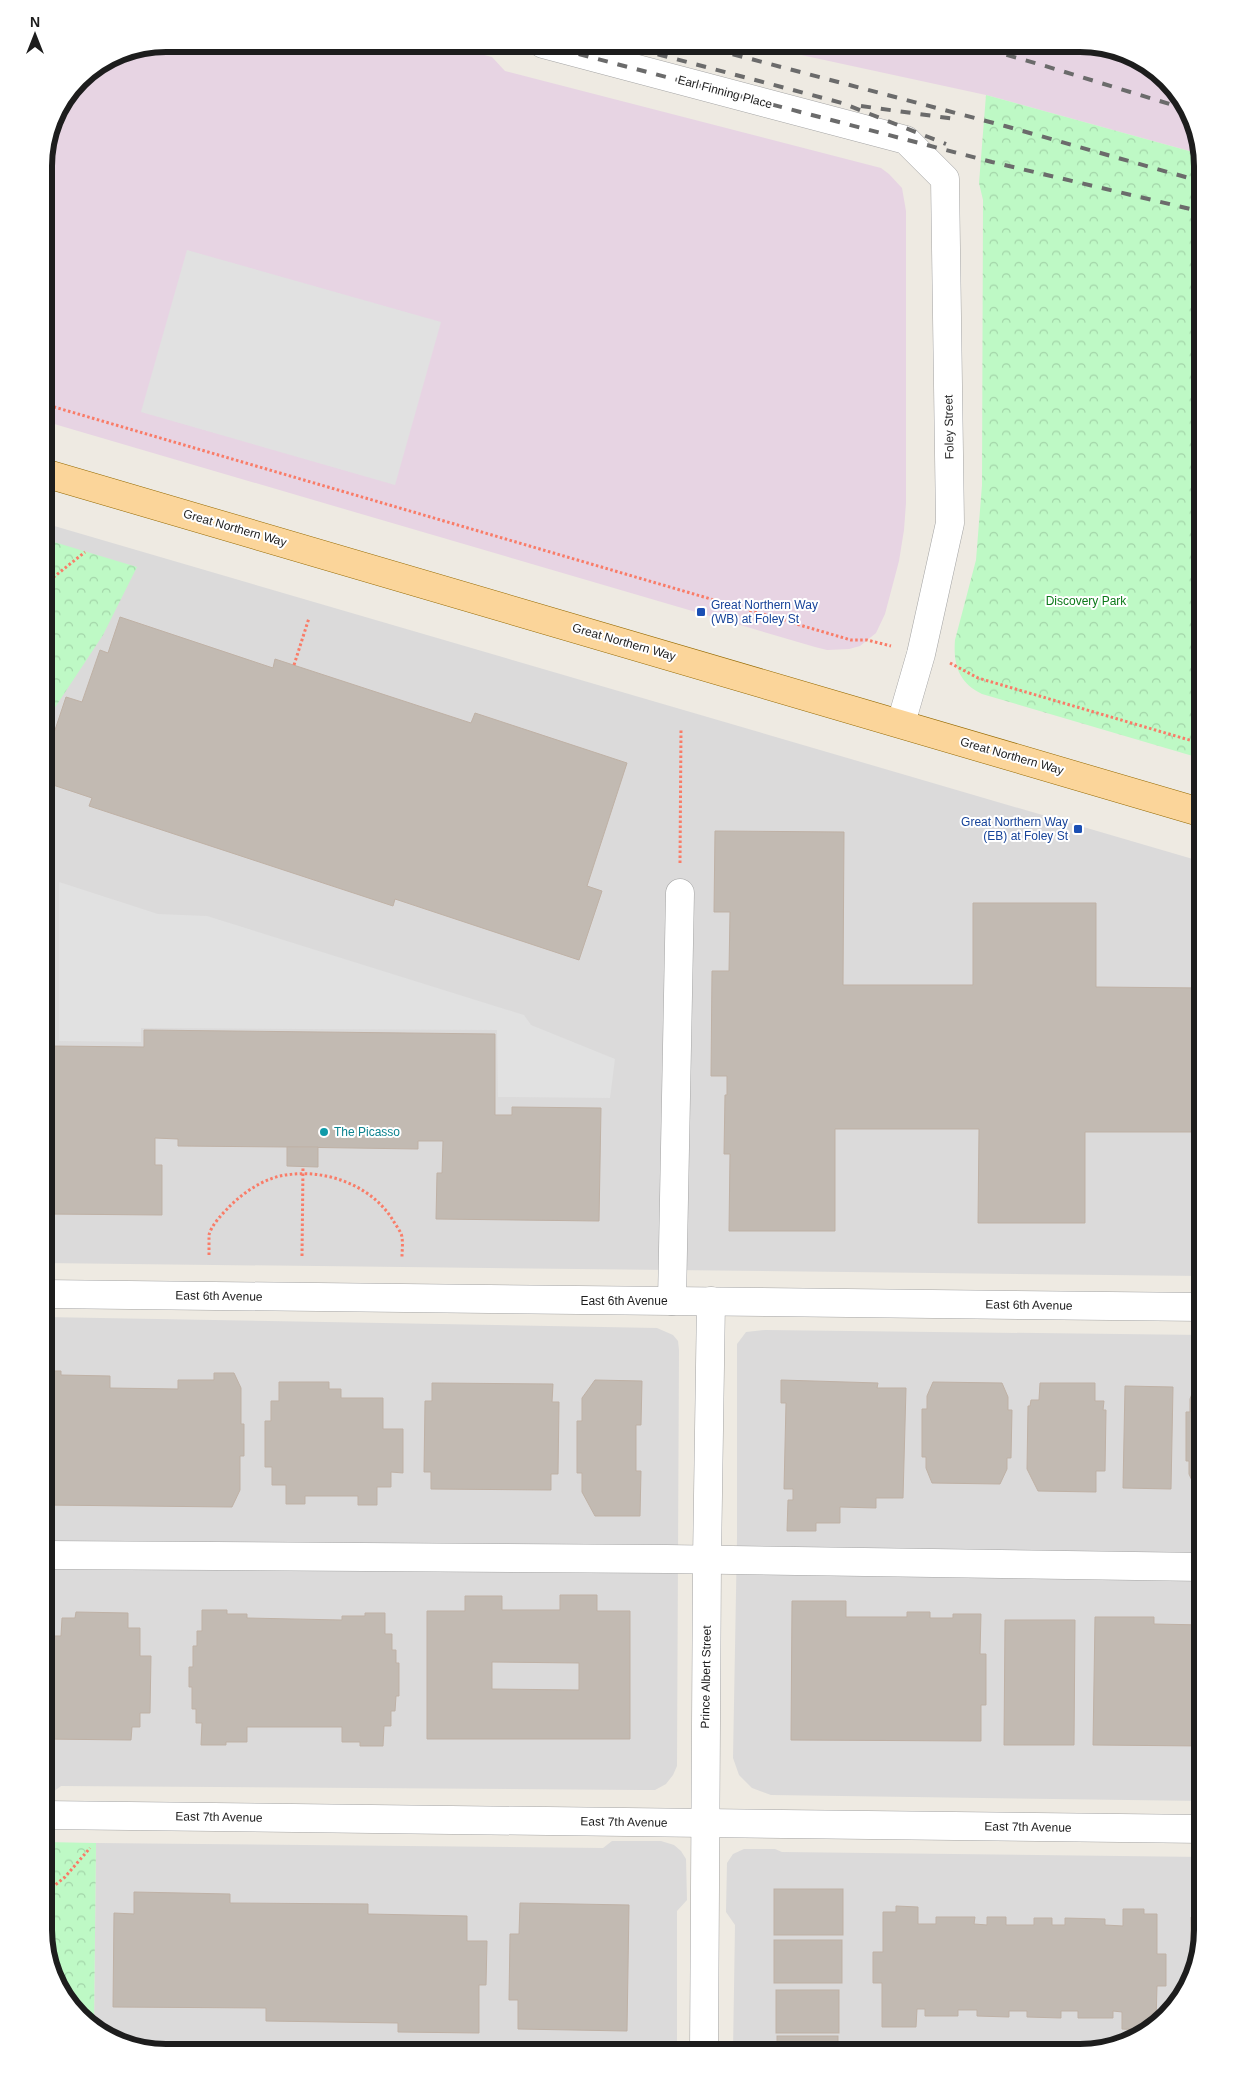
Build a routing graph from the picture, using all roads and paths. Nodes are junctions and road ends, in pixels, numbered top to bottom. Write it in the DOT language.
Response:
graph roads {
  1 [pos="575,52"];
  2 [pos="906,140"];
  3 [pos="53,407"];
  4 [pos="53,476"];
  5 [pos="85,552"];
  6 [pos="53,578"];
  7 [pos="309,618"];
  8 [pos="867,640"];
  9 [pos="956,664"];
  10 [pos="294,665"];
  11 [pos="901,723"];
  12 [pos="681,728"];
  13 [pos="1194,741"];
  14 [pos="1194,810"];
  15 [pos="680,893"];
  16 [pos="303,1166"];
  17 [pos="303,1174"];
  18 [pos="210,1255"];
  19 [pos="302,1256"];
  20 [pos="402,1258"];
  21 [pos="52,1294"];
  22 [pos="672,1301"];
  23 [pos="712,1302"];
  24 [pos="1194,1307"];
  25 [pos="52,1556"];
  26 [pos="707,1560"];
  27 [pos="1194,1567"];
  28 [pos="52,1815"];
  29 [pos="705,1824"];
  30 [pos="1194,1829"];
  31 [pos="90,1848"];
  32 [pos="52,1888"];
  33 [pos="704,2044"];
  1 -- 2 [label="street, Earl Finning Place"];
  2 -- 11 [label="street, Foley Street"];
  3 -- 8 [label="path"];
  4 -- 11 [label="main road, Great Northern Way"];
  5 -- 6 [label="path"];
  7 -- 10 [label="path"];
  9 -- 13 [label="path"];
  11 -- 14 [label="main road, Great Northern Way"];
  12 -- 15 [label="path"];
  15 -- 22 [label="street"];
  16 -- 17 [label="path"];
  17 -- 18 [label="path"];
  17 -- 19 [label="path"];
  17 -- 20 [label="path"];
  21 -- 22 [label="street, East 6th Avenue"];
  22 -- 23 [label="street, East 6th Avenue"];
  23 -- 24 [label="street, East 6th Avenue"];
  23 -- 26 [label="street, Prince Albert Street"];
  25 -- 26 [label="street"];
  26 -- 27 [label="street"];
  26 -- 29 [label="street, Prince Albert Street"];
  28 -- 29 [label="street, East 7th Avenue"];
  29 -- 30 [label="street, East 7th Avenue"];
  29 -- 33 [label="street, Prince Albert Street"];
  31 -- 32 [label="path"];
}
